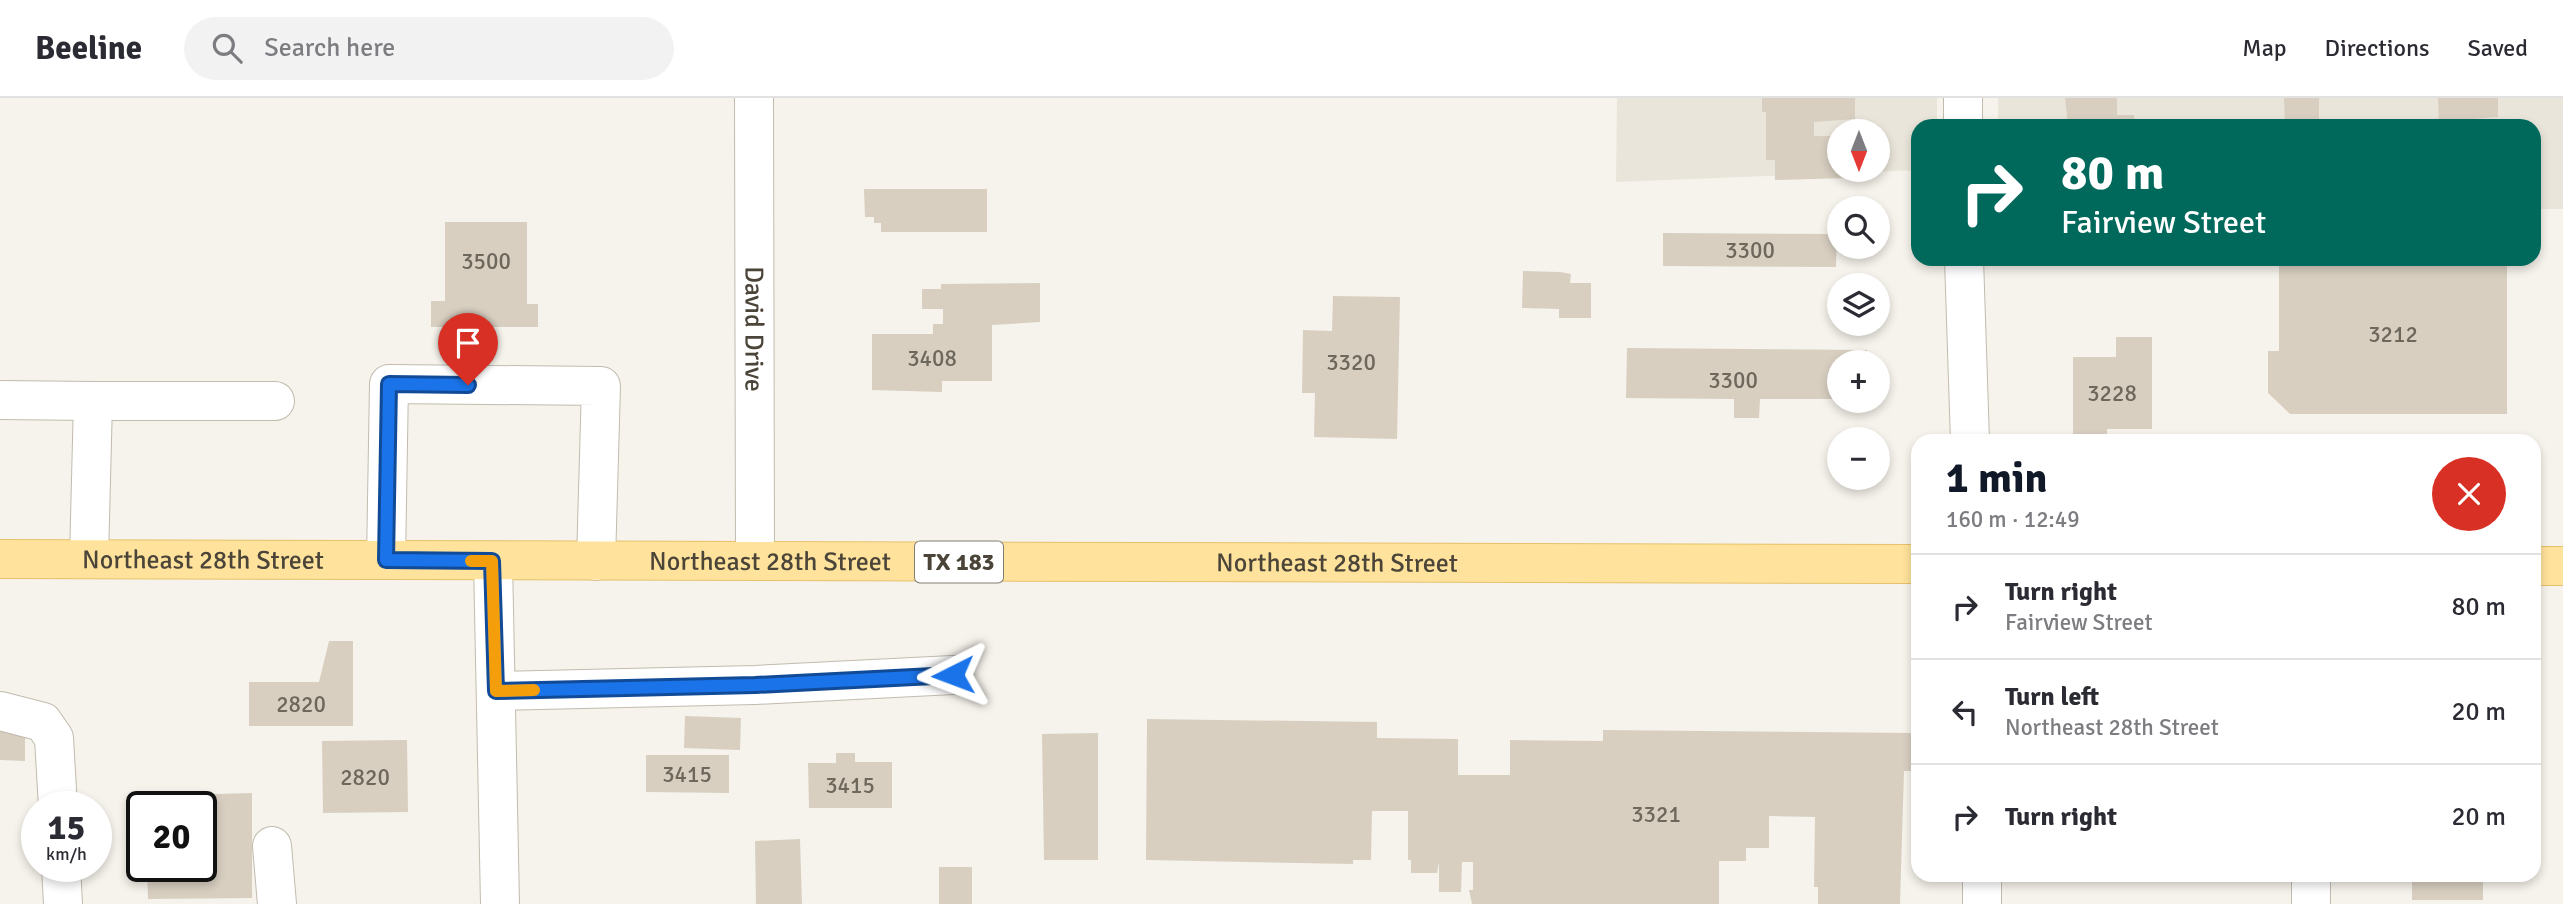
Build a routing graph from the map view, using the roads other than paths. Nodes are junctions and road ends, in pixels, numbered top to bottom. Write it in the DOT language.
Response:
graph roads {
  1 [pos="754,98"];
  2 [pos="1963,98"];
  3 [pos="1963,119"];
  4 [pos="1964,266"];
  5 [pos="0,400"];
  6 [pos="93,401"];
  7 [pos="275,401"];
  8 [pos="1970,434"];
  9 [pos="0,559"];
  10 [pos="89,559"];
  11 [pos="386,560"];
  12 [pos="492,561"];
  13 [pos="596,561"];
  14 [pos="755,561"];
  15 [pos="1911,564"];
  16 [pos="2541,566"];
  17 [pos="2563,566"];
  18 [pos="953,675"];
  19 [pos="496,691"];
  20 [pos="0,711"];
  21 [pos="57,791"];
  22 [pos="272,846"];
  23 [pos="62,882"];
  24 [pos="1982,882"];
  25 [pos="2311,882"];
  26 [pos="63,904"];
  27 [pos="277,904"];
  28 [pos="500,904"];
  29 [pos="1982,904"];
  30 [pos="2311,904"];
  1 -- 14 [label="street, David Drive"];
  2 -- 3 [label="street"];
  4 -- 8 [label="street"];
  5 -- 6 [label="street"];
  6 -- 7 [label="street"];
  6 -- 10 [label="street"];
  9 -- 10 [label="main road, Northeast 28th Street / TX 183"];
  10 -- 11 [label="main road, Northeast 28th Street / TX 183"];
  11 -- 12 [label="main road, Northeast 28th Street / TX 183"];
  11 -- 13 [label="street"];
  12 -- 13 [label="main road, Northeast 28th Street / TX 183"];
  12 -- 19 [label="street"];
  13 -- 14 [label="main road, Northeast 28th Street / TX 183"];
  14 -- 15 [label="main road, Northeast 28th Street / TX 183"];
  16 -- 17 [label="main road"];
  18 -- 19 [label="street"];
  19 -- 28 [label="street"];
  20 -- 21 [label="street"];
  22 -- 27 [label="street"];
  23 -- 26 [label="street"];
  24 -- 29 [label="street"];
  25 -- 30 [label="street"];
}
